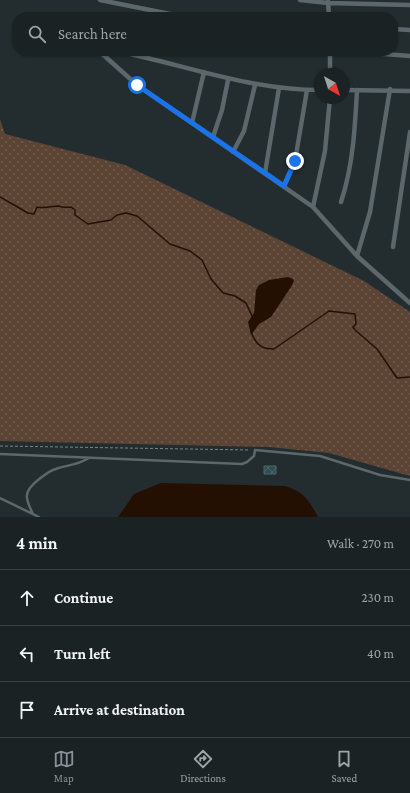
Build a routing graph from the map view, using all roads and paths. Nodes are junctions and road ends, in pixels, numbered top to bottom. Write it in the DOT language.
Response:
graph roads {
  1 [pos="100,0"];
  2 [pos="300,0"];
  3 [pos="328,1"];
  4 [pos="410,5"];
  5 [pos="160,12"];
  6 [pos="329,12"];
  7 [pos="398,29"];
  8 [pos="410,30"];
  9 [pos="398,55"];
  10 [pos="105,56"];
  11 [pos="142,56"];
  12 [pos="330,56"];
  13 [pos="410,56"];
  14 [pos="330,68"];
  15 [pos="204,72"];
  16 [pos="228,80"];
  17 [pos="255,84"];
  18 [pos="279,88"];
  19 [pos="390,89"];
  20 [pos="306,90"];
  21 [pos="314,90"];
  22 [pos="350,90"];
  23 [pos="357,90"];
  24 [pos="410,91"];
  25 [pos="329,104"];
  26 [pos="192,123"];
  27 [pos="410,132"];
  28 [pos="213,137"];
  29 [pos="233,152"];
  30 [pos="265,173"];
  31 [pos="284,186"];
  32 [pos="341,202"];
  33 [pos="313,207"];
  34 [pos="393,248"];
  35 [pos="357,256"];
  36 [pos="410,303"];
  37 [pos="0,446"];
  38 [pos="255,450"];
  39 [pos="0,454"];
  40 [pos="89,458"];
  41 [pos="410,480"];
  42 [pos="0,498"];
  43 [pos="34,514"];
  44 [pos="39,517"];
  1 -- 5 [label="street"];
  2 -- 3 [label="street"];
  3 -- 4 [label="street"];
  3 -- 6 [label="street"];
  7 -- 8 [label="street"];
  9 -- 13 [label="street"];
  10 -- 26 [label="street"];
  11 -- 15 [label="street"];
  12 -- 14 [label="street"];
  15 -- 16 [label="street"];
  15 -- 26 [label="street"];
  16 -- 17 [label="street"];
  16 -- 28 [label="street"];
  17 -- 18 [label="street"];
  17 -- 29 [label="street"];
  18 -- 20 [label="street"];
  18 -- 30 [label="street"];
  19 -- 23 [label="street"];
  19 -- 24 [label="street"];
  19 -- 35 [label="street"];
  20 -- 21 [label="street"];
  20 -- 31 [label="street"];
  22 -- 23 [label="street"];
  23 -- 32 [label="street"];
  25 -- 33 [label="street"];
  26 -- 28 [label="street"];
  27 -- 34 [label="street"];
  28 -- 29 [label="street"];
  29 -- 30 [label="street"];
  30 -- 31 [label="street"];
  31 -- 33 [label="street"];
  33 -- 35 [label="street"];
  35 -- 36 [label="street"];
  37 -- 38 [label="path"];
  38 -- 40 [label="lane"];
  38 -- 41 [label="lane"];
  39 -- 40 [label="lane"];
  40 -- 43 [label="lane"];
  42 -- 43 [label="lane"];
  43 -- 44 [label="lane"];
}
